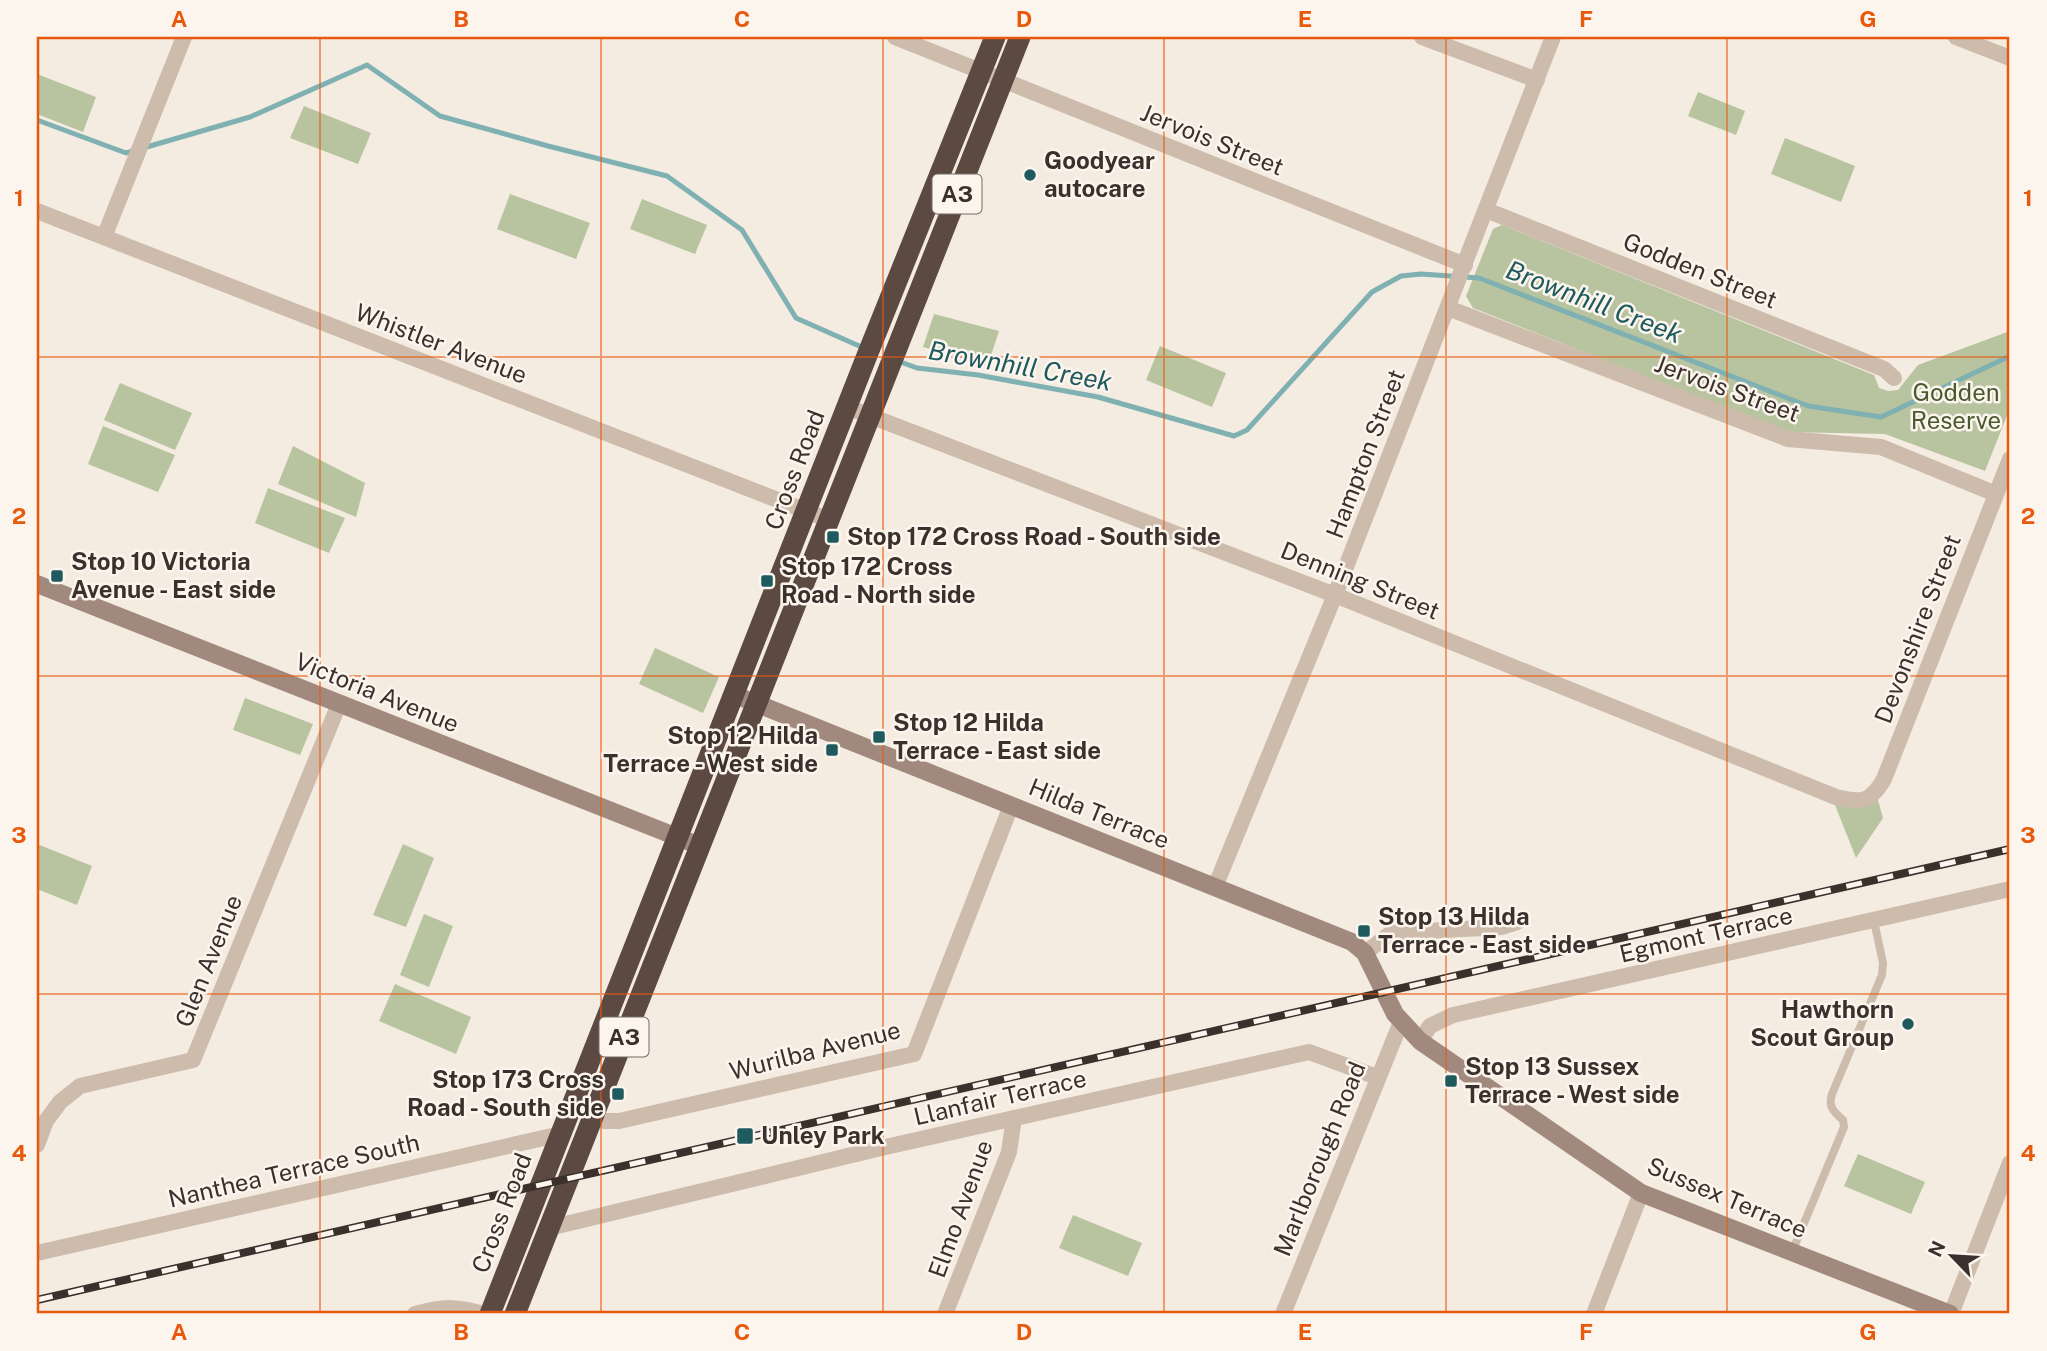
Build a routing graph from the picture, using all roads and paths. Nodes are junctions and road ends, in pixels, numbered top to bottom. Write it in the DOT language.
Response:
graph roads {
  1 [pos="184,37"];
  2 [pos="895,37"];
  3 [pos="995,37"];
  4 [pos="1020,37"];
  5 [pos="1422,37"];
  6 [pos="1553,37"];
  7 [pos="1956,37"];
  8 [pos="2010,58"];
  9 [pos="981,72"];
  10 [pos="1536,80"];
  11 [pos="1003,81"];
  12 [pos="1486,210"];
  13 [pos="37,211"];
  14 [pos="104,237"];
  15 [pos="1462,272"];
  16 [pos="1448,307"];
  17 [pos="1894,378"];
  18 [pos="847,407"];
  19 [pos="869,415"];
  20 [pos="2010,459"];
  21 [pos="2002,487"];
  22 [pos="807,511"];
  23 [pos="829,520"];
  24 [pos="37,584"];
  25 [pos="1335,596"];
  26 [pos="735,695"];
  27 [pos="756,703"];
  28 [pos="339,704"];
  29 [pos="1854,802"];
  30 [pos="1011,806"];
  31 [pos="677,838"];
  32 [pos="700,846"];
  33 [pos="1215,887"];
  34 [pos="2010,889"];
  35 [pos="1874,920"];
  36 [pos="1517,922"];
  37 [pos="1365,953"];
  38 [pos="1401,1022"];
  39 [pos="1420,1041"];
  40 [pos="1377,1077"];
  41 [pos="593,1117"];
  42 [pos="1014,1118"];
  43 [pos="561,1134"];
  44 [pos="37,1145"];
  45 [pos="2010,1163"];
  46 [pos="1642,1193"];
  47 [pos="549,1228"];
  48 [pos="1792,1252"];
  49 [pos="37,1253"];
  50 [pos="1917,1308"];
  51 [pos="415,1314"];
  52 [pos="484,1314"];
  53 [pos="490,1314"];
  54 [pos="515,1314"];
  55 [pos="945,1314"];
  56 [pos="1283,1314"];
  57 [pos="1594,1314"];
  58 [pos="1950,1314"];
  1 -- 14 [label="street"];
  2 -- 9 [label="street, Jervois Street"];
  3 -- 9 [label="highway, Cross Road / A3"];
  4 -- 11 [label="highway, Cross Road / A3"];
  5 -- 10 [label="street"];
  6 -- 10 [label="street, Hampton Street"];
  7 -- 8 [label="street"];
  9 -- 11 [label="street, Jervois Street"];
  9 -- 18 [label="highway, Cross Road / A3"];
  10 -- 12 [label="street, Hampton Street"];
  11 -- 15 [label="street, Jervois Street"];
  11 -- 19 [label="highway, Cross Road / A3"];
  12 -- 15 [label="street, Hampton Street"];
  12 -- 17 [label="street, Godden Street"];
  13 -- 14 [label="street, Whistler Avenue"];
  14 -- 22 [label="street, Whistler Avenue"];
  15 -- 16 [label="street, Hampton Street"];
  16 -- 21 [label="street, Jervois Street"];
  16 -- 25 [label="street, Hampton Street"];
  18 -- 19 [label="street, Denning Street"];
  18 -- 22 [label="highway, Cross Road / A3"];
  19 -- 23 [label="highway, Cross Road / A3"];
  19 -- 25 [label="street, Denning Street"];
  20 -- 21 [label="street, Devonshire Street"];
  21 -- 29 [label="street, Devonshire Street"];
  22 -- 23 [label="street, Whistler Avenue"];
  22 -- 26 [label="highway, Cross Road / A3"];
  23 -- 27 [label="highway, Cross Road / A3"];
  24 -- 28 [label="street, Victoria Avenue"];
  25 -- 29 [label="street, Denning Street"];
  25 -- 33 [label="street, Hampton Street"];
  26 -- 27 [label="street, Hilda Terrace"];
  26 -- 31 [label="highway, Cross Road / A3"];
  27 -- 30 [label="street, Hilda Terrace"];
  27 -- 32 [label="highway, Cross Road / A3"];
  28 -- 31 [label="street, Victoria Avenue"];
  28 -- 44 [label="street, Glen Avenue"];
  30 -- 33 [label="street, Hilda Terrace"];
  30 -- 41 [label="street, Wurilba Avenue"];
  31 -- 32 [label="street, Victoria Avenue"];
  31 -- 43 [label="highway, Cross Road / A3"];
  32 -- 41 [label="highway, Cross Road / A3"];
  33 -- 37 [label="street, Hilda Terrace"];
  34 -- 35 [label="street, Egmont Terrace"];
  35 -- 39 [label="street, Egmont Terrace"];
  35 -- 48 [label="lane"];
  36 -- 37 [label="street"];
  37 -- 38 [label="street, Hilda Terrace"];
  38 -- 39 [label="street, Sussex Terrace"];
  38 -- 40 [label="street, Marlborough Road"];
  39 -- 46 [label="street, Sussex Terrace"];
  40 -- 42 [label="street, Llanfair Terrace"];
  40 -- 56 [label="street, Marlborough Road"];
  41 -- 47 [label="highway, Cross Road / A3"];
  42 -- 47 [label="street, Llanfair Terrace"];
  42 -- 55 [label="street, Elmo Avenue"];
  43 -- 49 [label="street, Nanthea Terrace South"];
  43 -- 53 [label="highway, Cross Road / A3"];
  45 -- 58 [label="street"];
  46 -- 48 [label="street, Sussex Terrace"];
  46 -- 57 [label="street"];
  47 -- 54 [label="highway, Cross Road / A3"];
  48 -- 50 [label="street, Sussex Terrace"];
  50 -- 58 [label="street, Sussex Terrace"];
  51 -- 52 [label="street"];
}
